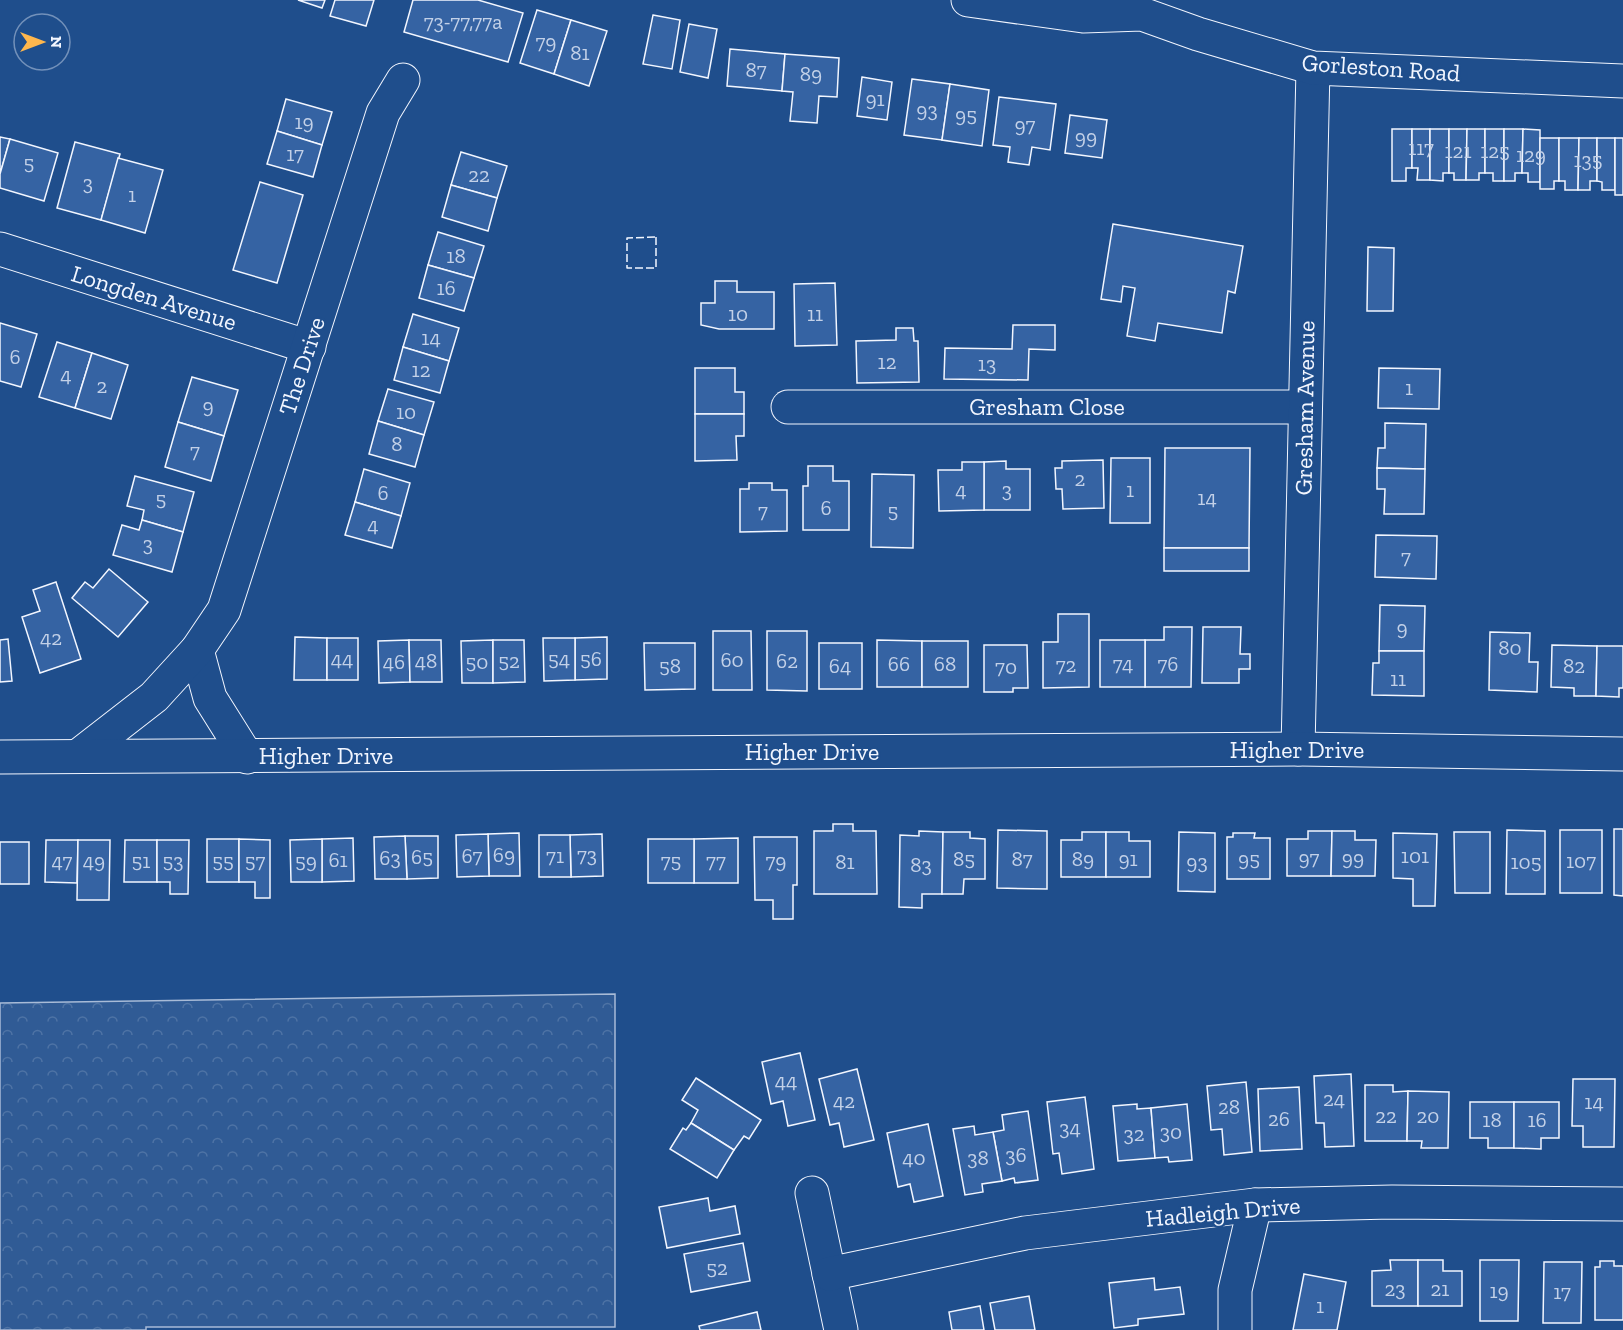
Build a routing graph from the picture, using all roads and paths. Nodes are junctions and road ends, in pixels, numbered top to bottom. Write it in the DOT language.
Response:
graph roads {
  1 [pos="968,0"];
  2 [pos="1141,7"];
  3 [pos="1313,68"];
  4 [pos="403,80"];
  5 [pos="1623,81"];
  6 [pos="0,249"];
  7 [pos="309,347"];
  8 [pos="788,407"];
  9 [pos="1305,407"];
  10 [pos="196,650"];
  11 [pos="1298,748"];
  12 [pos="1623,754"];
  13 [pos="78,756"];
  14 [pos="0,757"];
  15 [pos="247,757"];
  16 [pos="812,1193"];
  17 [pos="1623,1204"];
  18 [pos="1256,1205"];
  19 [pos="829,1274"];
  20 [pos="841,1330"];
  21 [pos="1235,1330"];
  1 -- 2 [label="street, Gorleston Road"];
  2 -- 3 [label="street, Gorleston Road"];
  3 -- 5 [label="street, Gorleston Road"];
  3 -- 9 [label="street, Gresham Avenue"];
  4 -- 7 [label="street, The Drive"];
  6 -- 7 [label="street, Longden Avenue"];
  7 -- 10 [label="street, The Drive"];
  8 -- 9 [label="street, Gresham Close"];
  9 -- 11 [label="street, Gresham Avenue"];
  10 -- 13 [label="street, The Drive"];
  10 -- 15 [label="street"];
  11 -- 12 [label="street, Higher Drive"];
  11 -- 15 [label="street, Higher Drive"];
  13 -- 14 [label="street, Higher Drive"];
  13 -- 15 [label="street, Higher Drive"];
  16 -- 19 [label="street"];
  17 -- 18 [label="street, Hadleigh Drive"];
  18 -- 19 [label="street, Hadleigh Drive"];
  18 -- 21 [label="street"];
  19 -- 20 [label="street"];
}
